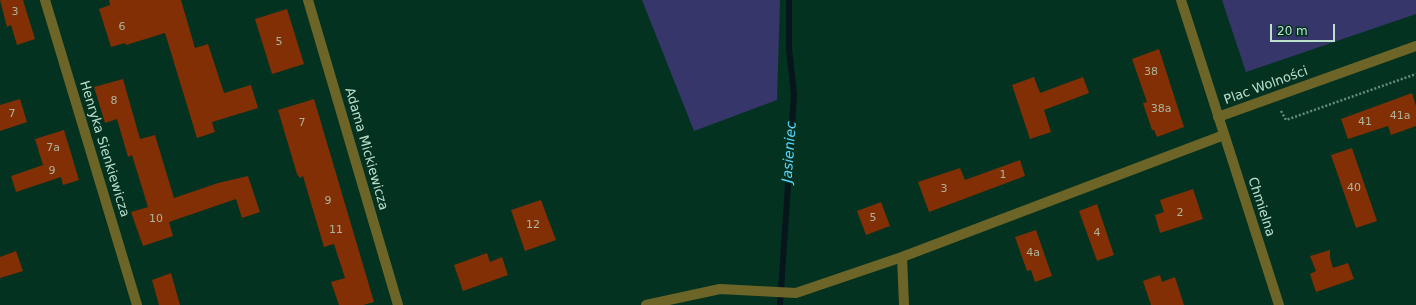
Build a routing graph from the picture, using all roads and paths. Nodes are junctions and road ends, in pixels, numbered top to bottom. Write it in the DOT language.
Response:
graph roads {
  1 [pos="45,0"];
  2 [pos="308,0"];
  3 [pos="1181,0"];
  4 [pos="1416,46"];
  5 [pos="1416,74"];
  6 [pos="1272,98"];
  7 [pos="1218,117"];
  8 [pos="1224,135"];
  9 [pos="902,257"];
  10 [pos="137,305"];
  11 [pos="398,305"];
  12 [pos="646,305"];
  13 [pos="904,305"];
  14 [pos="1279,305"];
  1 -- 10 [label="street, Henryka Sienkiewicza"];
  2 -- 11 [label="street, Adama Mickiewicza"];
  3 -- 7 [label="street, Plac Wolności"];
  4 -- 6 [label="street, Plac Wolności"];
  5 -- 6 [label="path"];
  6 -- 7 [label="street, Plac Wolności"];
  7 -- 8 [label="street, Chmielna"];
  8 -- 9 [label="street"];
  8 -- 14 [label="street, Chmielna"];
  9 -- 12 [label="street"];
  9 -- 13 [label="street"];
}
